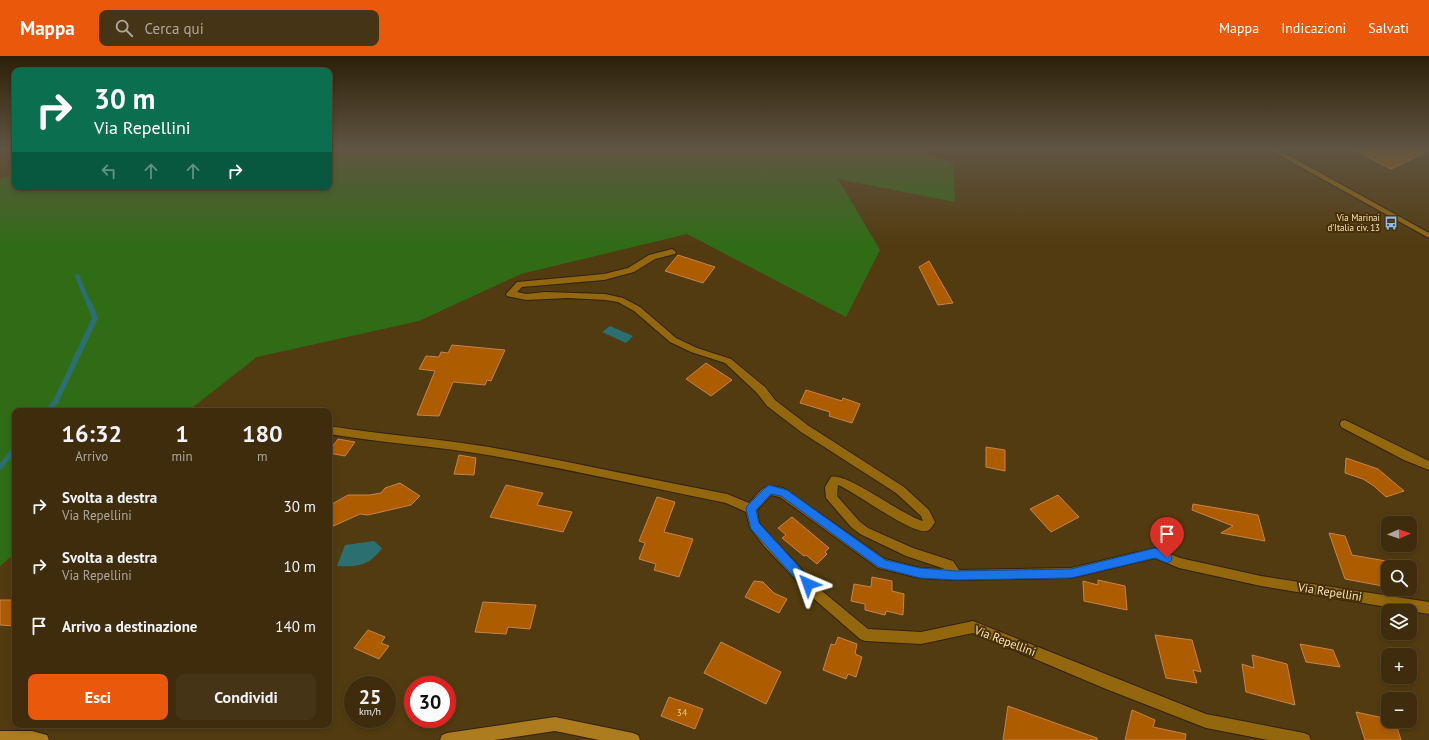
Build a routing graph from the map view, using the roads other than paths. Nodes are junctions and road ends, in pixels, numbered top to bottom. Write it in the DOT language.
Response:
graph roads {
  1 [pos="1330,181"];
  2 [pos="1429,236"];
  3 [pos="672,252"];
  4 [pos="1345,424"];
  5 [pos="332,430"];
  6 [pos="1429,466"];
  7 [pos="751,509"];
  8 [pos="956,576"];
  9 [pos="1429,608"];
  10 [pos="0,738"];
  11 [pos="42,740"];
  12 [pos="447,740"];
  13 [pos="633,740"];
  14 [pos="1304,740"];
  1 -- 2 [label="street"];
  3 -- 8 [label="street"];
  4 -- 6 [label="street"];
  5 -- 7 [label="street"];
  7 -- 8 [label="street, Via Repellini"];
  7 -- 14 [label="street, Via Repellini"];
  8 -- 9 [label="street, Via Repellini"];
  10 -- 11 [label="main road"];
  12 -- 13 [label="main road"];
}
